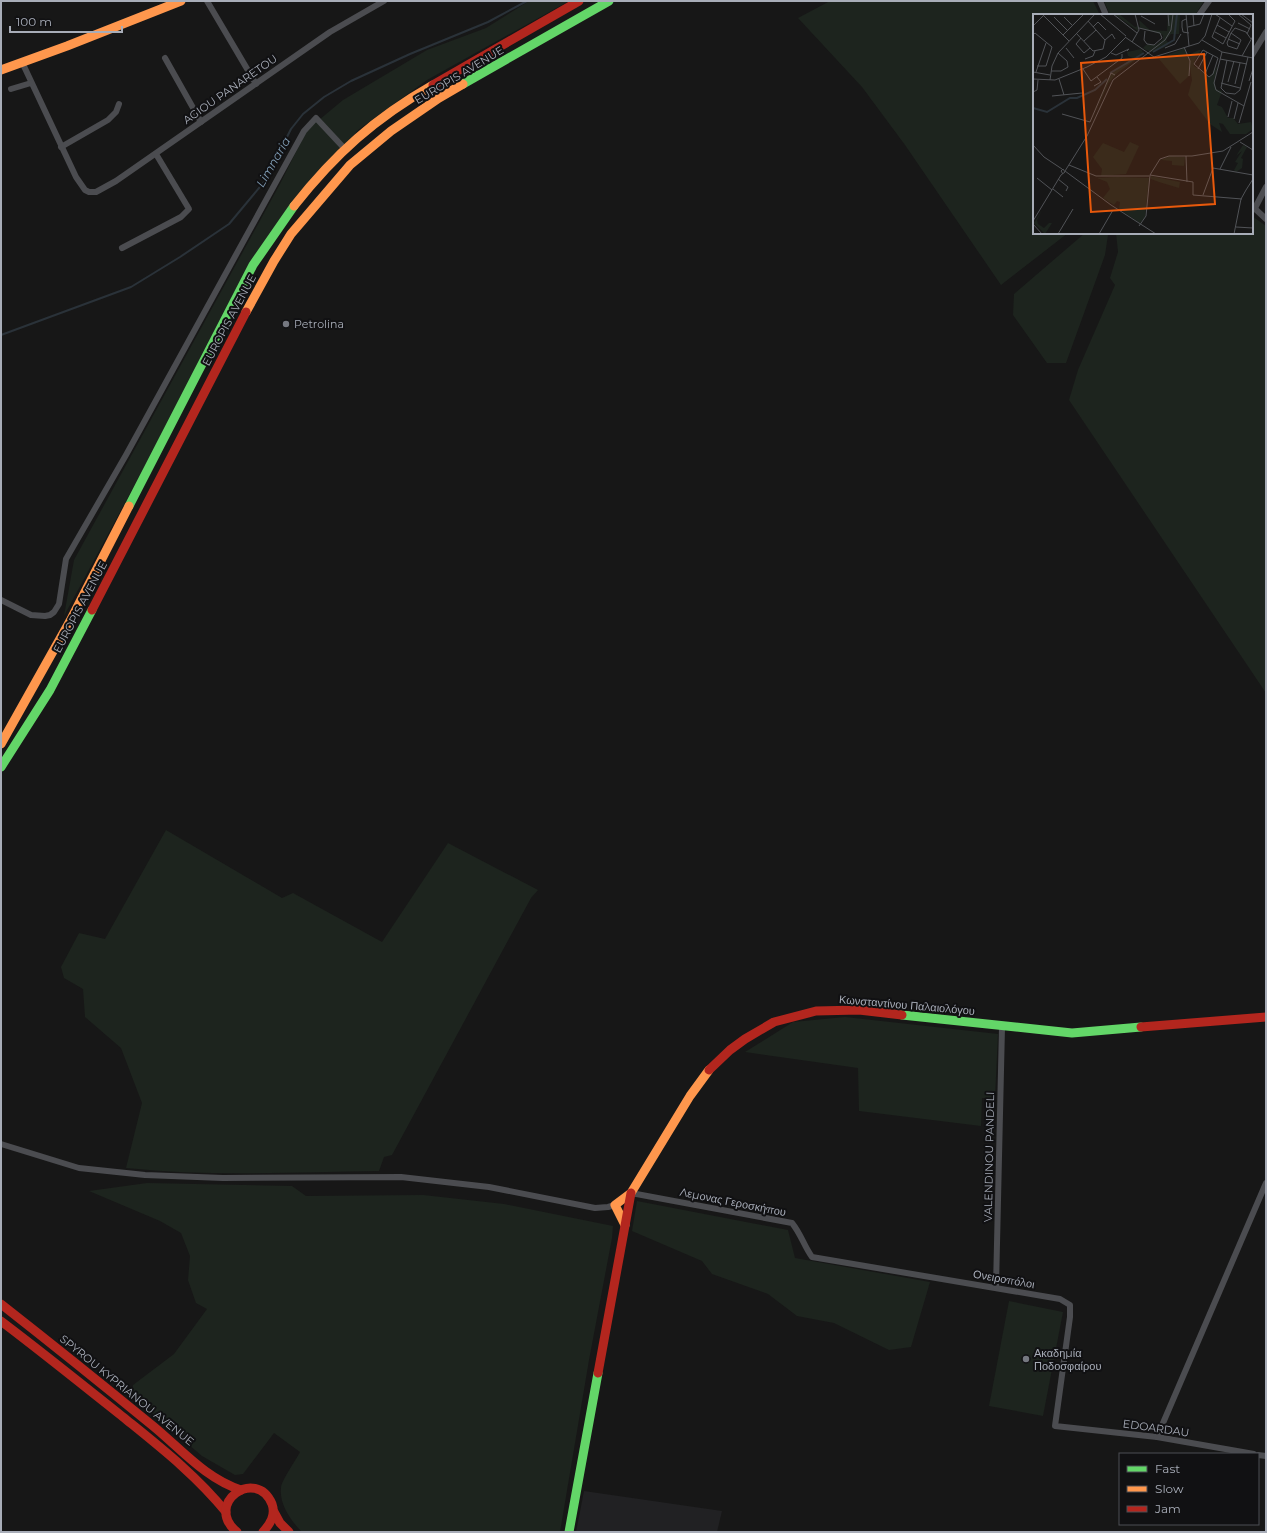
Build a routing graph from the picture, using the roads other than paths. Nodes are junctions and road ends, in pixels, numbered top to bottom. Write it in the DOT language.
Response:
graph roads {
  1 [pos="181,1"];
  2 [pos="207,1"];
  3 [pos="384,1"];
  4 [pos="579,1"];
  5 [pos="609,1"];
  6 [pos="1100,1"];
  7 [pos="1209,1"];
  8 [pos="1106,14"];
  9 [pos="1200,14"];
  10 [pos="1266,32"];
  11 [pos="1253,53"];
  12 [pos="165,58"];
  13 [pos="22,62"];
  14 [pos="1,70"];
  15 [pos="31,83"];
  16 [pos="256,84"];
  17 [pos="11,89"];
  18 [pos="119,104"];
  19 [pos="201,122"];
  20 [pos="61,147"];
  21 [pos="344,148"];
  22 [pos="156,154"];
  23 [pos="1266,187"];
  24 [pos="1253,207"];
  25 [pos="1266,219"];
  26 [pos="122,248"];
  27 [pos="1,600"];
  28 [pos="1,744"];
  29 [pos="1,767"];
  30 [pos="1266,1017"];
  31 [pos="1002,1027"];
  32 [pos="1,1144"];
  33 [pos="1266,1183"];
  34 [pos="631,1193"];
  35 [pos="615,1205"];
  36 [pos="625,1225"];
  37 [pos="812,1257"];
  38 [pos="996,1287"];
  39 [pos="1,1304"];
  40 [pos="1,1321"];
  41 [pos="1055,1426"];
  42 [pos="1157,1437"];
  43 [pos="1248,1453"];
  44 [pos="241,1490"];
  45 [pos="226,1512"];
  46 [pos="274,1512"];
  47 [pos="237,1532"];
  48 [pos="263,1532"];
  49 [pos="289,1532"];
  50 [pos="569,1532"];
  1 -- 13 [label="main road"];
  2 -- 16 [label="street"];
  3 -- 16 [label="street, AGIOU PANARETOU"];
  4 -- 21 [label="main road, EUROPIS AVENUE"];
  5 -- 29 [label="main road, EUROPIS AVENUE"];
  6 -- 8 [label="street"];
  7 -- 9 [label="street"];
  10 -- 11 [label="street"];
  12 -- 19 [label="street"];
  13 -- 14 [label="main road"];
  13 -- 15 [label="street"];
  15 -- 17 [label="street"];
  15 -- 20 [label="street"];
  16 -- 19 [label="street, AGIOU PANARETOU"];
  18 -- 20 [label="street"];
  19 -- 22 [label="street, AGIOU PANARETOU"];
  20 -- 22 [label="street, AGIOU PANARETOU"];
  21 -- 27 [label="street"];
  21 -- 28 [label="main road, EUROPIS AVENUE"];
  22 -- 26 [label="street"];
  23 -- 24 [label="street"];
  24 -- 25 [label="street"];
  30 -- 31 [label="main road, Κωνσταντίνου Παλαιολόγου"];
  31 -- 34 [label="main road, Κωνσταντίνου Παλαιολόγου"];
  31 -- 38 [label="street, VALENDINOU PANDELI"];
  32 -- 35 [label="street"];
  33 -- 42 [label="street"];
  34 -- 35 [label="main road"];
  34 -- 36 [label="main road"];
  34 -- 37 [label="street, Λεμονας Γεροσκήπου"];
  35 -- 36 [label="main road"];
  36 -- 50 [label="main road"];
  37 -- 38 [label="street, Ονειροπόλοι"];
  38 -- 41 [label="street, Ονειροπόλοι"];
  39 -- 44 [label="main road, SPYROU KYPRIANOU AVENUE"];
  40 -- 45 [label="main road"];
  41 -- 42 [label="street, EDOARDAU"];
  42 -- 43 [label="street, EDOARDAU"];
  44 -- 45 [label="main road"];
  44 -- 46 [label="main road, SPYROU KYPRIANOU AVENUE"];
  45 -- 47 [label="main road"];
  46 -- 48 [label="main road"];
  46 -- 49 [label="main road"];
}
